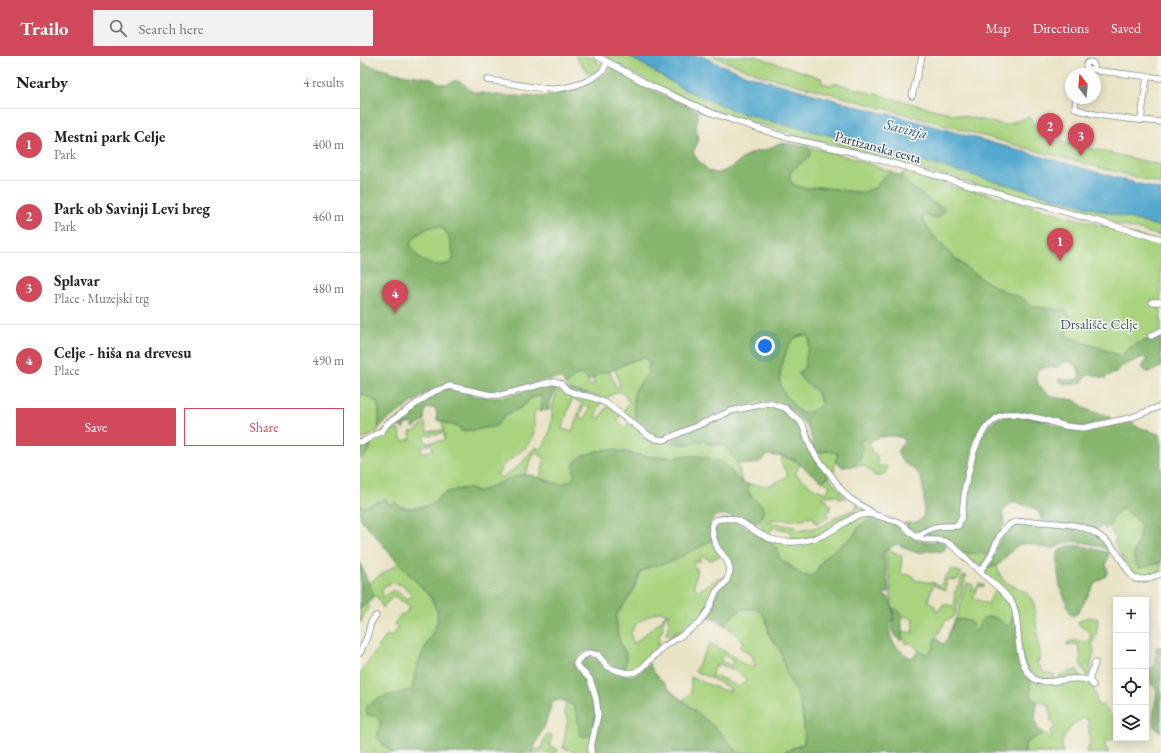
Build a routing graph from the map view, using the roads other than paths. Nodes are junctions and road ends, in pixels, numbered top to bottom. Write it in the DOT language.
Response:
graph roads {
  1 [pos="598,56"];
  2 [pos="922,56"];
  3 [pos="1088,59"];
  4 [pos="607,62"];
  5 [pos="1094,68"];
  6 [pos="1101,71"];
  7 [pos="1147,77"];
  8 [pos="1161,78"];
  9 [pos="487,80"];
  10 [pos="912,96"];
  11 [pos="1076,104"];
  12 [pos="1141,120"];
  13 [pos="1161,122"];
  14 [pos="1161,239"];
  15 [pos="1152,302"];
  16 [pos="1161,302"];
  17 [pos="1161,331"];
  18 [pos="1150,336"];
  19 [pos="1161,406"];
  20 [pos="360,442"];
  21 [pos="874,515"];
  22 [pos="917,538"];
  23 [pos="979,570"];
  24 [pos="1161,574"];
  25 [pos="376,616"];
  26 [pos="360,653"];
  27 [pos="1095,662"];
  28 [pos="591,753"];
  1 -- 4 [label="street, Partizanska cesta"];
  2 -- 10 [label="street"];
  3 -- 5 [label="street"];
  4 -- 9 [label="street"];
  4 -- 14 [label="street, Partizanska cesta"];
  6 -- 7 [label="street"];
  7 -- 8 [label="street"];
  7 -- 12 [label="street"];
  11 -- 12 [label="street"];
  12 -- 13 [label="street"];
  15 -- 16 [label="street"];
  17 -- 18 [label="street"];
  19 -- 22 [label="street"];
  20 -- 21 [label="street"];
  21 -- 22 [label="street"];
  21 -- 28 [label="street"];
  22 -- 23 [label="street"];
  23 -- 24 [label="street"];
  23 -- 27 [label="street"];
  25 -- 26 [label="street"];
}
